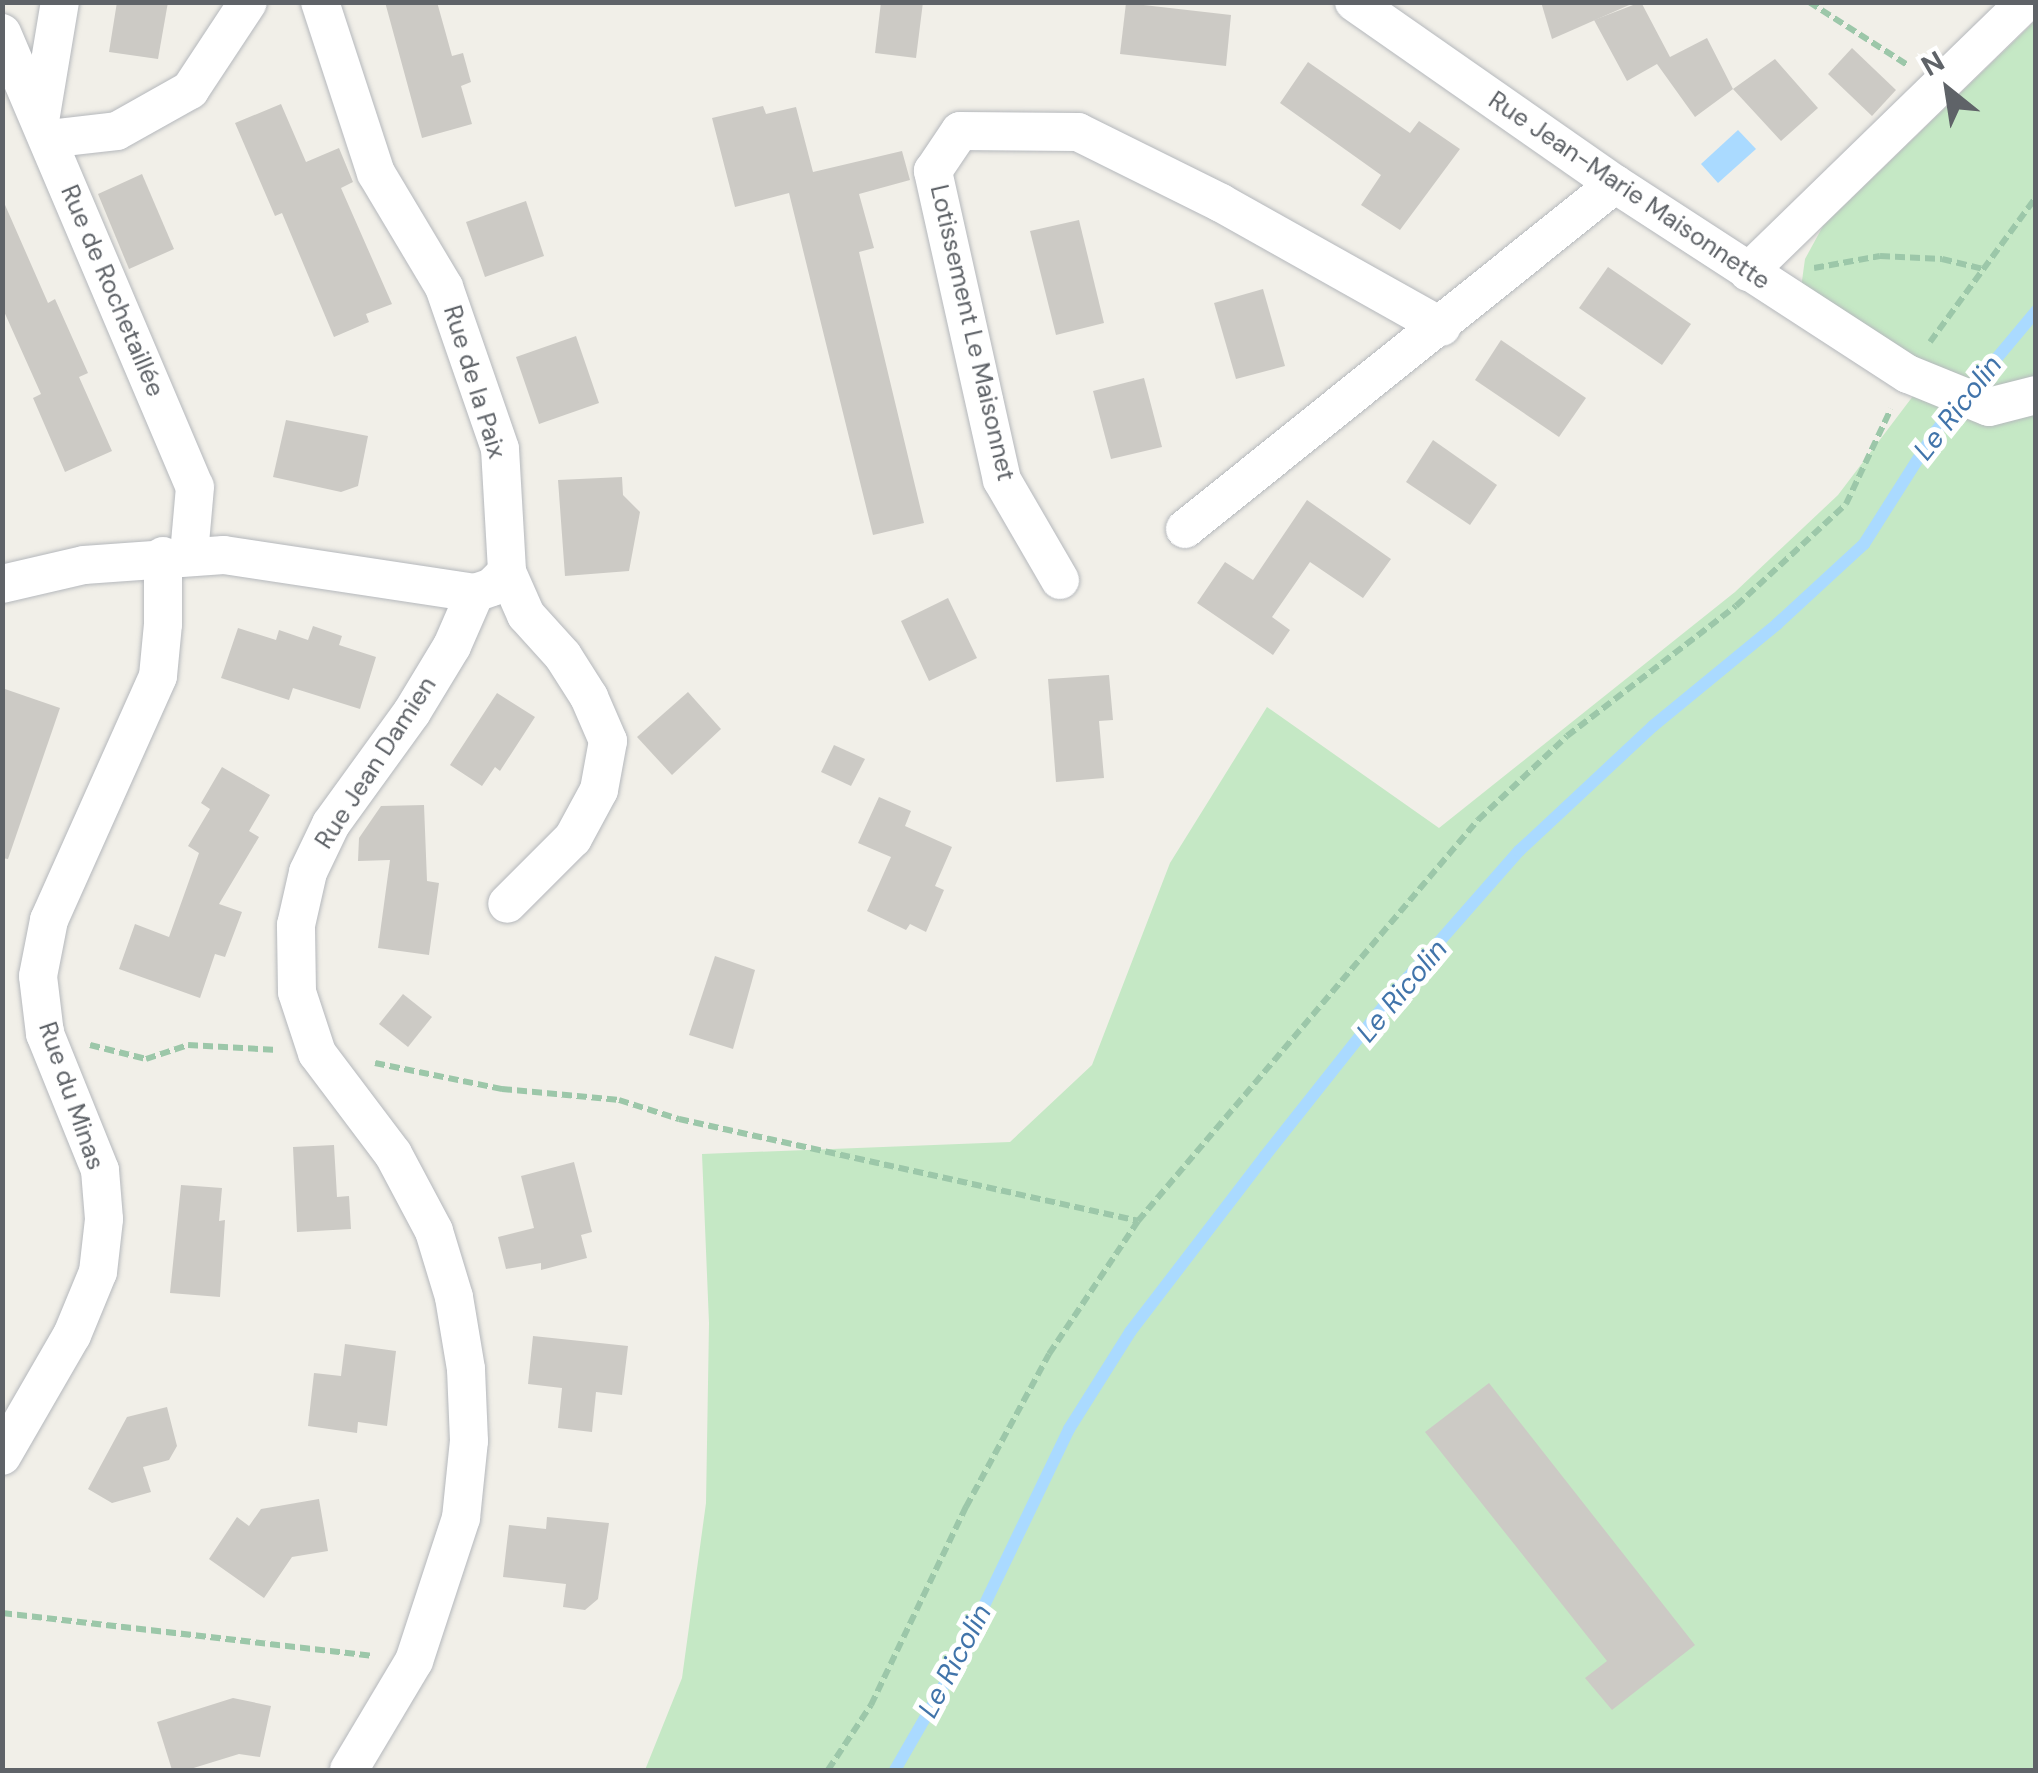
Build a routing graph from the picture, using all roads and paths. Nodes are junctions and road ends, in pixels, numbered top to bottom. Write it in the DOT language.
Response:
graph roads {
  1 [pos="60,2"];
  2 [pos="248,2"];
  3 [pos="320,2"];
  4 [pos="1809,2"];
  5 [pos="2026,2"];
  6 [pos="1362,4"];
  7 [pos="2,33"];
  8 [pos="1917,71"];
  9 [pos="44,130"];
  10 [pos="1615,184"];
  11 [pos="2036,196"];
  12 [pos="1983,268"];
  13 [pos="1748,272"];
  14 [pos="1442,327"];
  15 [pos="1908,374"];
  16 [pos="2036,395"];
  17 [pos="1185,529"];
  18 [pos="176,555"];
  19 [pos="507,572"];
  20 [pos="1060,580"];
  21 [pos="2,584"];
  22 [pos="474,593"];
  23 [pos="507,904"];
  24 [pos="46,1034"];
  25 [pos="317,1053"];
  26 [pos="1138,1222"];
  27 [pos="2,1456"];
  28 [pos="2,1613"];
  29 [pos="414,1661"];
  30 [pos="349,1770"];
  31 [pos="828,1770"];
  1 -- 9 [label="street"];
  2 -- 9 [label="street"];
  3 -- 19 [label="street, Rue de la Paix"];
  4 -- 8 [label="path"];
  5 -- 13 [label="street"];
  6 -- 10 [label="street, Rue Jean-Marie Maisonnette"];
  7 -- 9 [label="street, Rue de Rochetaillée"];
  9 -- 18 [label="street, Rue de Rochetaillée"];
  10 -- 13 [label="street, Rue Jean-Marie Maisonnette"];
  10 -- 14 [label="street"];
  11 -- 12 [label="path"];
  12 -- 13 [label="path"];
  12 -- 15 [label="path"];
  13 -- 15 [label="street, Rue Jean-Marie Maisonnette"];
  14 -- 17 [label="street"];
  14 -- 20 [label="street, Lotissement Le Maisonnet"];
  15 -- 16 [label="street, Rue Jean-Marie Maisonnette"];
  15 -- 26 [label="path"];
  18 -- 21 [label="street"];
  18 -- 22 [label="street"];
  18 -- 24 [label="street, Rue du Minas"];
  19 -- 22 [label="street"];
  19 -- 23 [label="street, Rue de la Paix"];
  22 -- 25 [label="street, Rue Jean Damien"];
  24 -- 25 [label="path"];
  24 -- 27 [label="street, Rue du Minas"];
  25 -- 26 [label="path"];
  25 -- 29 [label="street, Rue Jean Damien"];
  26 -- 31 [label="path"];
  28 -- 29 [label="path"];
  29 -- 30 [label="street, Rue Jean Damien"];
}
